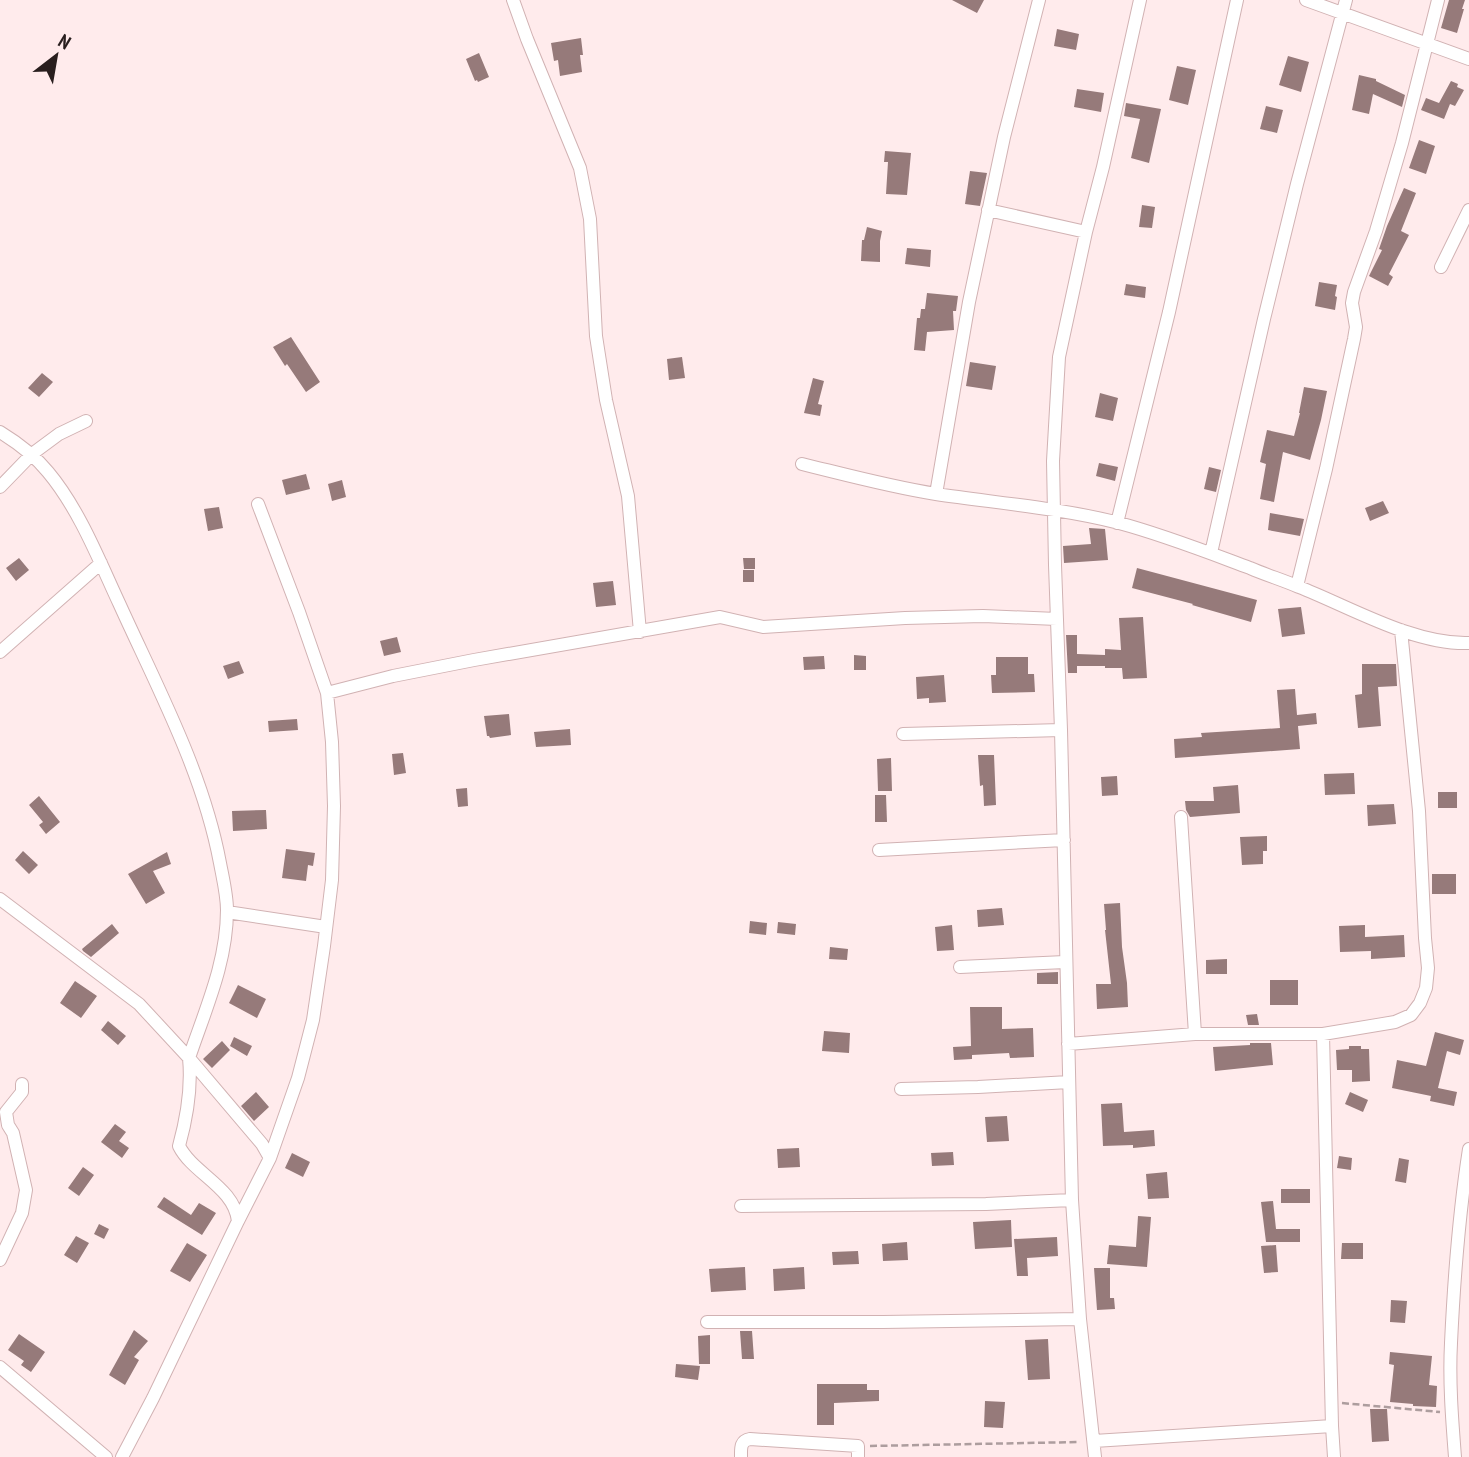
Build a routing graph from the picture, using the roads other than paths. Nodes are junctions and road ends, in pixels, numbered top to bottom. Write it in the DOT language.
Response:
graph roads {
  1 [pos="513,0"];
  2 [pos="1040,0"];
  3 [pos="1140,0"];
  4 [pos="1237,0"];
  5 [pos="1306,0"];
  6 [pos="1438,0"];
  7 [pos="1345,6"];
  8 [pos="1427,44"];
  9 [pos="1469,59"];
  10 [pos="988,210"];
  11 [pos="1469,210"];
  12 [pos="1086,232"];
  13 [pos="1441,267"];
  14 [pos="86,421"];
  15 [pos="0,432"];
  16 [pos="32,454"];
  17 [pos="802,464"];
  18 [pos="0,487"];
  19 [pos="936,494"];
  20 [pos="258,504"];
  21 [pos="1054,510"];
  22 [pos="1117,523"];
  23 [pos="1211,553"];
  24 [pos="101,563"];
  25 [pos="1297,586"];
  26 [pos="1057,619"];
  27 [pos="1401,630"];
  28 [pos="640,632"];
  29 [pos="1469,643"];
  30 [pos="0,652"];
  31 [pos="327,693"];
  32 [pos="1061,730"];
  33 [pos="903,734"];
  34 [pos="1181,817"];
  35 [pos="1064,840"];
  36 [pos="879,850"];
  37 [pos="0,899"];
  38 [pos="227,912"];
  39 [pos="326,926"];
  40 [pos="1065,962"];
  41 [pos="960,967"];
  42 [pos="1195,1034"];
  43 [pos="1323,1034"];
  44 [pos="1068,1044"];
  45 [pos="189,1058"];
  46 [pos="1069,1082"];
  47 [pos="22,1084"];
  48 [pos="901,1089"];
  49 [pos="1469,1149"];
  50 [pos="270,1158"];
  51 [pos="1467,1175"];
  52 [pos="1072,1200"];
  53 [pos="741,1206"];
  54 [pos="238,1221"];
  55 [pos="0,1260"];
  56 [pos="1463,1269"];
  57 [pos="1080,1319"];
  58 [pos="707,1322"];
  59 [pos="0,1367"];
  60 [pos="1332,1426"];
  61 [pos="1094,1441"];
  62 [pos="858,1452"];
  63 [pos="106,1457"];
  64 [pos="122,1457"];
  65 [pos="741,1457"];
  66 [pos="1094,1457"];
  67 [pos="1334,1457"];
  68 [pos="1455,1457"];
  1 -- 28 [label="street"];
  2 -- 10 [label="street"];
  3 -- 12 [label="street"];
  4 -- 22 [label="street"];
  5 -- 7 [label="street"];
  6 -- 8 [label="street"];
  7 -- 8 [label="street"];
  7 -- 23 [label="street"];
  8 -- 9 [label="street"];
  8 -- 25 [label="street"];
  10 -- 12 [label="street"];
  10 -- 19 [label="street"];
  11 -- 13 [label="street"];
  12 -- 21 [label="street"];
  14 -- 16 [label="street"];
  15 -- 16 [label="street"];
  16 -- 18 [label="street"];
  16 -- 24 [label="street"];
  17 -- 19 [label="street"];
  19 -- 21 [label="street"];
  20 -- 31 [label="street"];
  21 -- 22 [label="street"];
  21 -- 26 [label="street"];
  22 -- 23 [label="street"];
  23 -- 25 [label="street"];
  24 -- 30 [label="street"];
  24 -- 38 [label="street"];
  25 -- 27 [label="street"];
  26 -- 28 [label="street"];
  26 -- 32 [label="street"];
  27 -- 29 [label="street"];
  27 -- 43 [label="street"];
  28 -- 31 [label="street"];
  31 -- 39 [label="street"];
  32 -- 33 [label="street"];
  32 -- 35 [label="street"];
  34 -- 42 [label="street"];
  35 -- 36 [label="street"];
  35 -- 40 [label="street"];
  37 -- 45 [label="street"];
  38 -- 39 [label="street"];
  38 -- 45 [label="street"];
  39 -- 50 [label="street"];
  40 -- 41 [label="street"];
  40 -- 44 [label="street"];
  42 -- 43 [label="street"];
  42 -- 44 [label="street"];
  43 -- 60 [label="street"];
  44 -- 46 [label="street"];
  45 -- 50 [label="street"];
  45 -- 54 [label="street"];
  46 -- 48 [label="street"];
  46 -- 52 [label="street"];
  47 -- 55 [label="street"];
  49 -- 51 [label="street"];
  50 -- 54 [label="street"];
  51 -- 56 [label="street"];
  52 -- 53 [label="street"];
  52 -- 57 [label="street"];
  54 -- 64 [label="street"];
  56 -- 68 [label="street"];
  57 -- 58 [label="street"];
  57 -- 61 [label="street"];
  59 -- 63 [label="street"];
  60 -- 61 [label="street"];
  60 -- 67 [label="street"];
  61 -- 66 [label="street"];
  62 -- 65 [label="street"];
}
